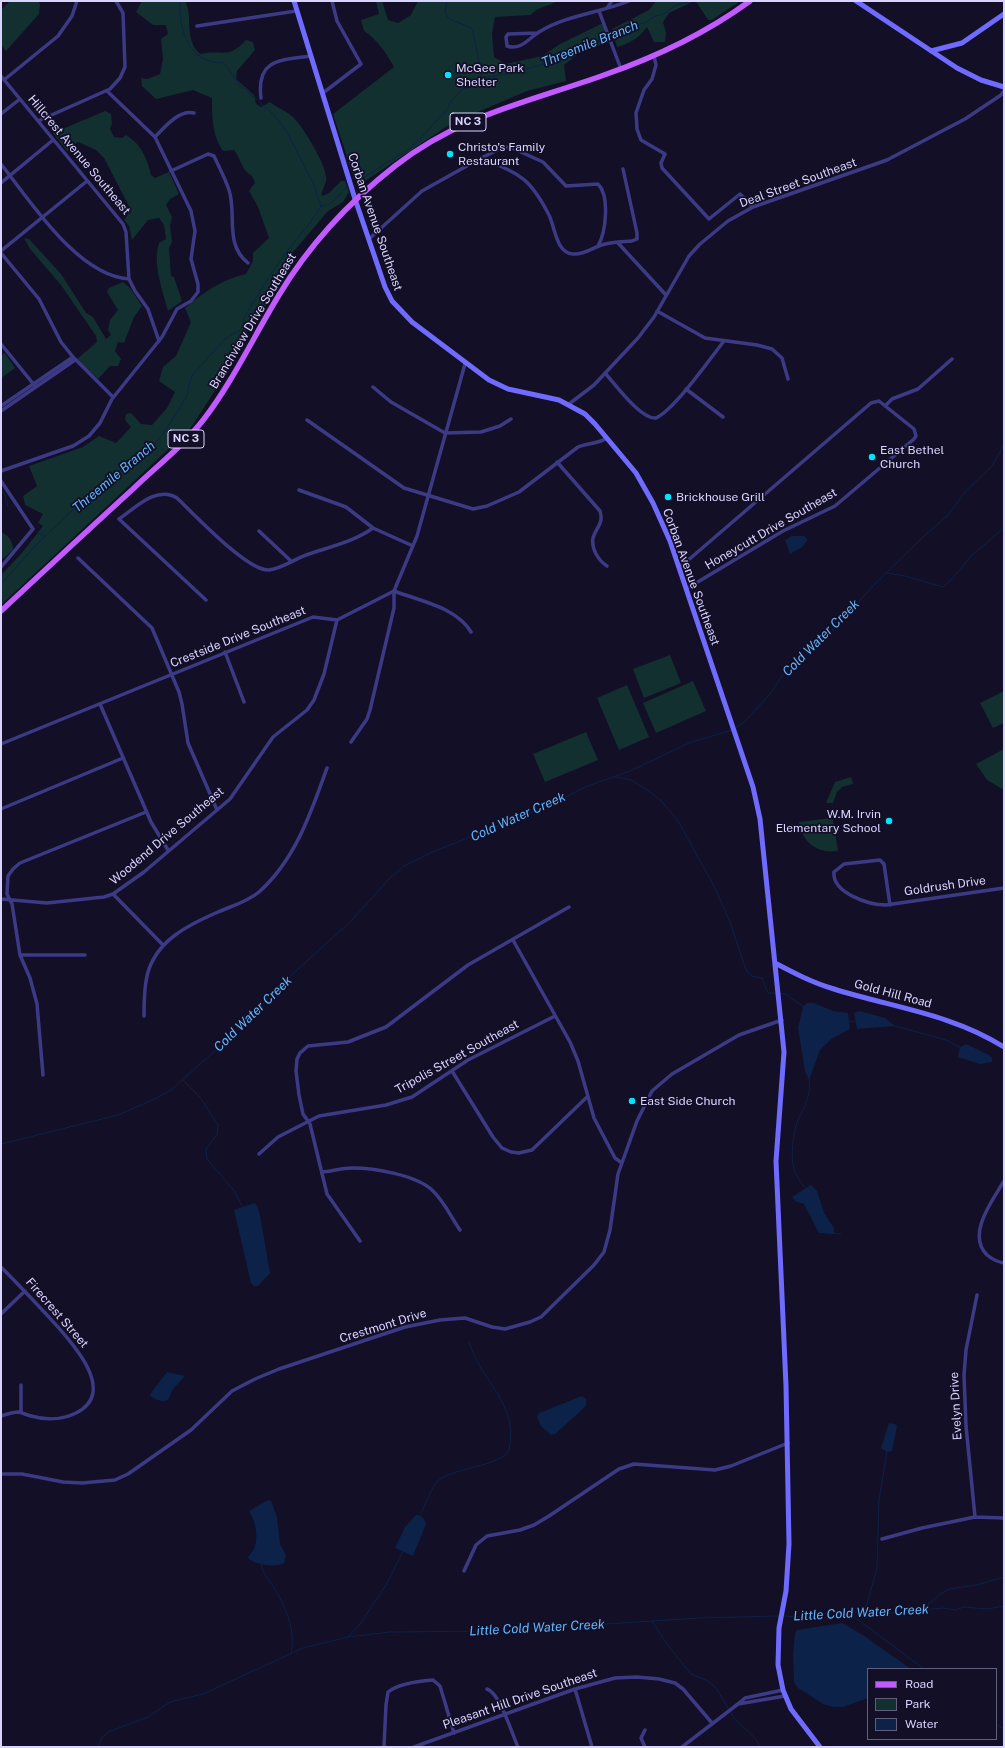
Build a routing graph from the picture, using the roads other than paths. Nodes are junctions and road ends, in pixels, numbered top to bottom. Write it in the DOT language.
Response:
graph roads {
  1 [pos="77,1"];
  2 [pos="116,1"];
  3 [pos="294,1"];
  4 [pos="332,1"];
  5 [pos="612,1"];
  6 [pos="629,1"];
  7 [pos="750,1"];
  8 [pos="856,1"];
  9 [pos="607,8"];
  10 [pos="296,11"];
  11 [pos="599,11"];
  12 [pos="1004,14"];
  13 [pos="197,26"];
  14 [pos="538,32"];
  15 [pos="931,51"];
  16 [pos="311,56"];
  17 [pos="654,56"];
  18 [pos="621,68"];
  19 [pos="1,76"];
  20 [pos="4,80"];
  21 [pos="1004,87"];
  22 [pos="107,91"];
  23 [pos="1004,91"];
  24 [pos="322,93"];
  25 [pos="261,98"];
  26 [pos="20,99"];
  27 [pos="194,113"];
  28 [pos="1,114"];
  29 [pos="38,121"];
  30 [pos="155,137"];
  31 [pos="53,140"];
  32 [pos="481,158"];
  33 [pos="1,164"];
  34 [pos="623,169"];
  35 [pos="171,171"];
  36 [pos="10,176"];
  37 [pos="86,181"];
  38 [pos="1,183"];
  39 [pos="355,200"];
  40 [pos="754,207"];
  41 [pos="43,217"];
  42 [pos="369,239"];
  43 [pos="618,243"];
  44 [pos="598,246"];
  45 [pos="1,252"];
  46 [pos="248,263"];
  47 [pos="129,279"];
  48 [pos="666,295"];
  49 [pos="657,311"];
  50 [pos="159,341"];
  51 [pos="724,341"];
  52 [pos="1,344"];
  53 [pos="74,359"];
  54 [pos="952,359"];
  55 [pos="465,364"];
  56 [pos="606,373"];
  57 [pos="788,379"];
  58 [pos="34,385"];
  59 [pos="373,387"];
  60 [pos="686,389"];
  61 [pos="113,397"];
  62 [pos="569,404"];
  63 [pos="1,406"];
  64 [pos="885,406"];
  65 [pos="1,411"];
  66 [pos="723,417"];
  67 [pos="511,419"];
  68 [pos="307,420"];
  69 [pos="445,433"];
  70 [pos="607,438"];
  71 [pos="557,462"];
  72 [pos="1,471"];
  73 [pos="1,481"];
  74 [pos="299,490"];
  75 [pos="428,496"];
  76 [pos="374,528"];
  77 [pos="259,531"];
  78 [pos="413,546"];
  79 [pos="78,558"];
  80 [pos="291,561"];
  81 [pos="607,566"];
  82 [pos="1,567"];
  83 [pos="679,568"];
  84 [pos="686,589"];
  85 [pos="394,591"];
  86 [pos="206,600"];
  87 [pos="1,611"];
  88 [pos="337,620"];
  89 [pos="471,632"];
  90 [pos="225,652"];
  91 [pos="172,674"];
  92 [pos="244,702"];
  93 [pos="100,704"];
  94 [pos="351,742"];
  95 [pos="1,744"];
  96 [pos="123,758"];
  97 [pos="327,768"];
  98 [pos="1,808"];
  99 [pos="217,810"];
  100 [pos="146,812"];
  101 [pos="168,850"];
  102 [pos="1004,888"];
  103 [pos="113,894"];
  104 [pos="1,899"];
  105 [pos="10,900"];
  106 [pos="890,905"];
  107 [pos="569,907"];
  108 [pos="513,940"];
  109 [pos="163,945"];
  110 [pos="20,955"];
  111 [pos="85,955"];
  112 [pos="775,963"];
  113 [pos="144,1016"];
  114 [pos="555,1016"];
  115 [pos="782,1020"];
  116 [pos="1004,1047"];
  117 [pos="452,1071"];
  118 [pos="43,1075"];
  119 [pos="587,1097"];
  120 [pos="308,1121"];
  121 [pos="259,1154"];
  122 [pos="622,1163"];
  123 [pos="322,1172"];
  124 [pos="1004,1181"];
  125 [pos="460,1230"];
  126 [pos="360,1241"];
  127 [pos="1004,1263"];
  128 [pos="1,1267"];
  129 [pos="24,1291"];
  130 [pos="977,1295"];
  131 [pos="1,1314"];
  132 [pos="21,1385"];
  133 [pos="21,1412"];
  134 [pos="1,1416"];
  135 [pos="788,1443"];
  136 [pos="1,1474"];
  137 [pos="975,1517"];
  138 [pos="1004,1518"];
  139 [pos="882,1539"];
  140 [pos="464,1571"];
  141 [pos="487,1689"];
  142 [pos="575,1689"];
  143 [pos="783,1690"];
  144 [pos="785,1696"];
  145 [pos="738,1704"];
  146 [pos="504,1714"];
  147 [pos="712,1723"];
  148 [pos="644,1730"];
  149 [pos="454,1733"];
  150 [pos="384,1747"];
  151 [pos="414,1747"];
  152 [pos="518,1747"];
  153 [pos="592,1747"];
  154 [pos="645,1747"];
  155 [pos="682,1747"];
  156 [pos="820,1747"];
  1 -- 20 [label="street"];
  2 -- 22 [label="street"];
  3 -- 10 [label="main road, Corban Avenue Southeast"];
  4 -- 24 [label="street"];
  5 -- 9 [label="street"];
  6 -- 9 [label="street"];
  7 -- 17 [label="main road, Branchview Drive Southeast / NC 3"];
  8 -- 15 [label="main road"];
  9 -- 11 [label="street"];
  10 -- 13 [label="street"];
  10 -- 16 [label="main road, Corban Avenue Southeast"];
  11 -- 14 [label="street"];
  11 -- 18 [label="street"];
  12 -- 15 [label="main road"];
  14 -- 14 [label="street"];
  15 -- 21 [label="main road"];
  16 -- 24 [label="main road, Corban Avenue Southeast"];
  16 -- 25 [label="street"];
  17 -- 18 [label="main road, Branchview Drive Southeast / NC 3"];
  17 -- 40 [label="street"];
  18 -- 39 [label="main road, Branchview Drive Southeast / NC 3"];
  19 -- 20 [label="street, Hillcrest Avenue Southeast"];
  20 -- 26 [label="street, Hillcrest Avenue Southeast"];
  22 -- 29 [label="street"];
  22 -- 30 [label="street"];
  23 -- 40 [label="street, Deal Street Southeast"];
  24 -- 39 [label="main road, Corban Avenue Southeast"];
  26 -- 28 [label="street"];
  26 -- 29 [label="street, Hillcrest Avenue Southeast"];
  27 -- 30 [label="street"];
  29 -- 31 [label="street, Hillcrest Avenue Southeast"];
  30 -- 35 [label="street"];
  31 -- 36 [label="street"];
  31 -- 37 [label="street, Hillcrest Avenue Southeast"];
  32 -- 42 [label="street"];
  32 -- 44 [label="street"];
  32 -- 44 [label="street"];
  33 -- 36 [label="street"];
  34 -- 43 [label="street"];
  35 -- 46 [label="street"];
  35 -- 50 [label="street"];
  36 -- 38 [label="street"];
  36 -- 41 [label="street"];
  37 -- 41 [label="street"];
  37 -- 47 [label="street, Hillcrest Avenue Southeast"];
  39 -- 42 [label="main road, Corban Avenue Southeast"];
  39 -- 87 [label="main road, Branchview Drive Southeast / NC 3"];
  40 -- 48 [label="street, Deal Street Southeast"];
  41 -- 45 [label="street"];
  41 -- 47 [label="street"];
  42 -- 55 [label="main road, Corban Avenue Southeast"];
  43 -- 44 [label="street"];
  43 -- 48 [label="street"];
  45 -- 53 [label="street"];
  47 -- 50 [label="street, Hillcrest Avenue Southeast"];
  48 -- 49 [label="street, Deal Street Southeast"];
  49 -- 51 [label="street"];
  49 -- 56 [label="street, Deal Street Southeast"];
  50 -- 61 [label="street"];
  51 -- 57 [label="street"];
  51 -- 60 [label="street"];
  52 -- 58 [label="street"];
  53 -- 58 [label="street"];
  53 -- 61 [label="street"];
  54 -- 64 [label="street"];
  55 -- 62 [label="main road, Corban Avenue Southeast"];
  55 -- 69 [label="street"];
  56 -- 60 [label="street"];
  56 -- 62 [label="street, Deal Street Southeast"];
  58 -- 63 [label="street"];
  58 -- 65 [label="street"];
  59 -- 69 [label="street"];
  60 -- 66 [label="street"];
  61 -- 72 [label="street"];
  62 -- 70 [label="main road, Corban Avenue Southeast"];
  64 -- 83 [label="street, Honeycutt Drive Southeast"];
  64 -- 84 [label="street, Honeycutt Drive Southeast"];
  67 -- 69 [label="street"];
  68 -- 75 [label="street"];
  69 -- 75 [label="street"];
  70 -- 71 [label="street"];
  70 -- 83 [label="main road, Corban Avenue Southeast"];
  71 -- 75 [label="street"];
  71 -- 81 [label="street"];
  73 -- 82 [label="street"];
  74 -- 76 [label="street"];
  75 -- 78 [label="street"];
  76 -- 78 [label="street"];
  76 -- 80 [label="street"];
  77 -- 80 [label="street"];
  78 -- 85 [label="street"];
  79 -- 91 [label="street"];
  80 -- 86 [label="street"];
  83 -- 84 [label="main road, Corban Avenue Southeast"];
  84 -- 112 [label="main road, Corban Avenue Southeast"];
  85 -- 88 [label="street"];
  85 -- 89 [label="street"];
  85 -- 94 [label="street"];
  88 -- 90 [label="street, Crestside Drive Southeast"];
  88 -- 99 [label="street, Woodend Drive Southeast"];
  90 -- 91 [label="street, Crestside Drive Southeast"];
  90 -- 92 [label="street"];
  91 -- 93 [label="street, Crestside Drive Southeast"];
  91 -- 99 [label="street"];
  93 -- 95 [label="street, Crestside Drive Southeast"];
  93 -- 96 [label="street"];
  96 -- 98 [label="street"];
  96 -- 100 [label="street"];
  97 -- 109 [label="street"];
  99 -- 101 [label="street, Woodend Drive Southeast"];
  100 -- 101 [label="street"];
  100 -- 105 [label="street"];
  101 -- 103 [label="street, Woodend Drive Southeast"];
  102 -- 106 [label="street, Goldrush Drive"];
  103 -- 105 [label="street, Woodend Drive Southeast"];
  103 -- 109 [label="street"];
  104 -- 105 [label="street, Woodend Drive Southeast"];
  105 -- 110 [label="street"];
  106 -- 106 [label="street, Goldrush Drive"];
  107 -- 108 [label="street"];
  108 -- 114 [label="street"];
  108 -- 120 [label="street"];
  109 -- 113 [label="street"];
  110 -- 111 [label="street"];
  110 -- 118 [label="street"];
  112 -- 115 [label="main road, Corban Avenue Southeast"];
  112 -- 116 [label="main road, Gold Hill Road"];
  114 -- 117 [label="street, Tripolis Street Southeast"];
  114 -- 119 [label="street"];
  115 -- 122 [label="street, Crestmont Drive"];
  115 -- 135 [label="main road, Corban Avenue Southeast"];
  117 -- 119 [label="street"];
  117 -- 120 [label="street, Tripolis Street Southeast"];
  119 -- 122 [label="street"];
  120 -- 121 [label="street, Tripolis Street Southeast"];
  120 -- 123 [label="street"];
  122 -- 136 [label="street, Crestmont Drive"];
  123 -- 125 [label="street"];
  123 -- 126 [label="street"];
  124 -- 127 [label="street"];
  128 -- 129 [label="street, Firecrest Street"];
  129 -- 131 [label="street"];
  129 -- 133 [label="street, Firecrest Street"];
  130 -- 137 [label="street, Evelyn Drive"];
  132 -- 133 [label="street"];
  133 -- 134 [label="street, Firecrest Street"];
  135 -- 140 [label="street"];
  135 -- 143 [label="main road, Corban Avenue Southeast"];
  137 -- 138 [label="street"];
  137 -- 139 [label="street"];
  141 -- 146 [label="street"];
  142 -- 146 [label="street, Pleasant Hill Drive Southeast"];
  142 -- 147 [label="street, Pleasant Hill Drive Southeast"];
  142 -- 153 [label="street"];
  143 -- 144 [label="main road, Corban Avenue Southeast"];
  143 -- 145 [label="street"];
  144 -- 145 [label="street"];
  144 -- 156 [label="main road, Corban Avenue Southeast"];
  145 -- 147 [label="street"];
  146 -- 149 [label="street, Pleasant Hill Drive Southeast"];
  146 -- 152 [label="street"];
  147 -- 155 [label="street"];
  148 -- 154 [label="street"];
  149 -- 150 [label="street"];
  149 -- 151 [label="street, Pleasant Hill Drive Southeast"];
}
